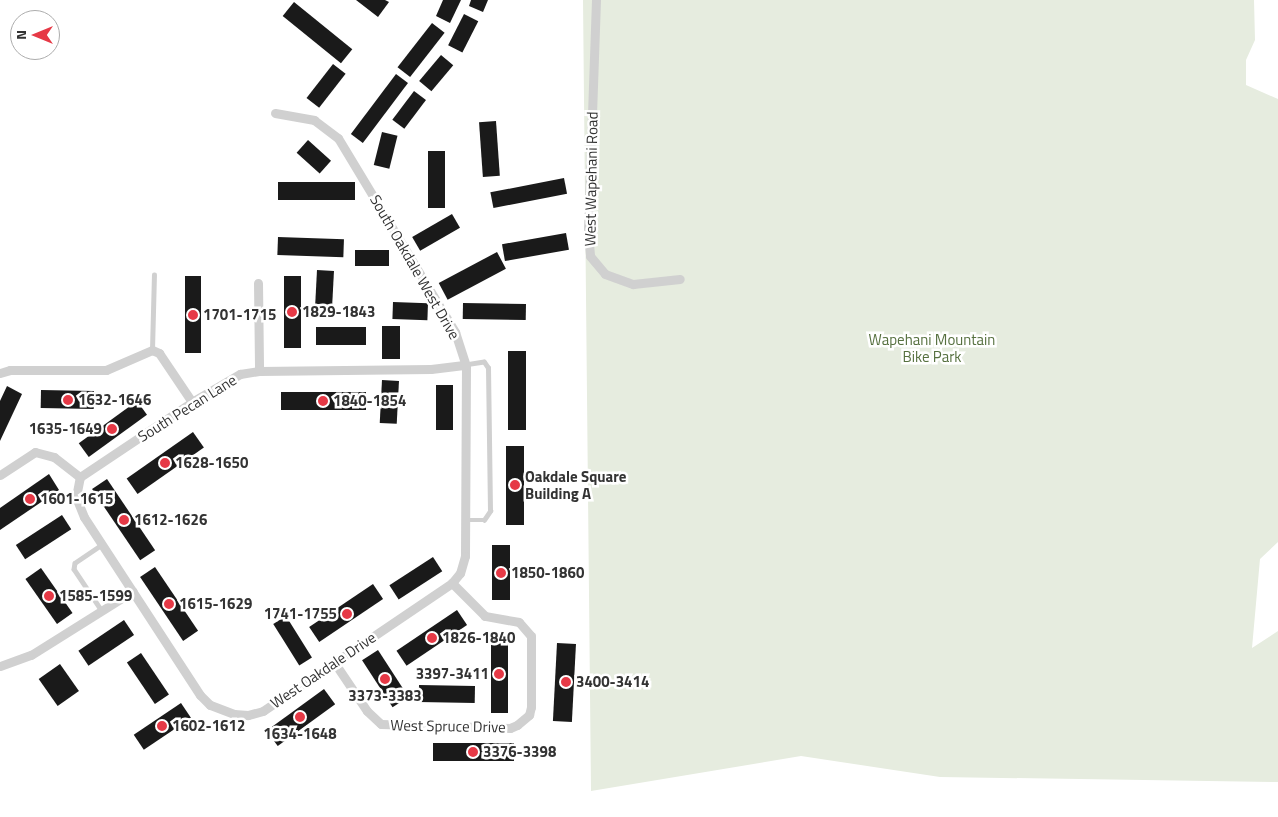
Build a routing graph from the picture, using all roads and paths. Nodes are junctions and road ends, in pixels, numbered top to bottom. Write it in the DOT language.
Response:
graph roads {
  1 [pos="596,0"];
  2 [pos="275,113"];
  3 [pos="154,275"];
  4 [pos="680,279"];
  5 [pos="258,284"];
  6 [pos="152,350"];
  7 [pos="466,365"];
  8 [pos="259,371"];
  9 [pos="0,372"];
  10 [pos="192,402"];
  11 [pos="0,475"];
  12 [pos="80,477"];
  13 [pos="466,520"];
  14 [pos="466,535"];
  15 [pos="102,545"];
  16 [pos="452,583"];
  17 [pos="133,591"];
  18 [pos="102,610"];
  19 [pos="334,662"];
  20 [pos="0,666"];
  1 -- 4 [label="street, West Wapehani Road"];
  2 -- 7 [label="street, South Oakdale West Drive"];
  3 -- 6 [label="lane"];
  5 -- 8 [label="street"];
  6 -- 9 [label="street"];
  6 -- 10 [label="street"];
  7 -- 8 [label="street, South Pecan Lane"];
  7 -- 13 [label="street, South Oakdale West Drive"];
  7 -- 13 [label="lane"];
  8 -- 10 [label="street, South Pecan Lane"];
  10 -- 12 [label="street, South Pecan Lane"];
  11 -- 12 [label="street"];
  12 -- 15 [label="street"];
  13 -- 14 [label="street, South Oakdale West Drive"];
  14 -- 16 [label="street, West Oakdale Drive"];
  15 -- 17 [label="street"];
  15 -- 18 [label="lane"];
  16 -- 19 [label="street, West Oakdale Drive"];
  16 -- 19 [label="street, West Spruce Drive"];
  17 -- 18 [label="street"];
  17 -- 19 [label="street, West Oakdale Drive"];
  18 -- 20 [label="street"];
}
